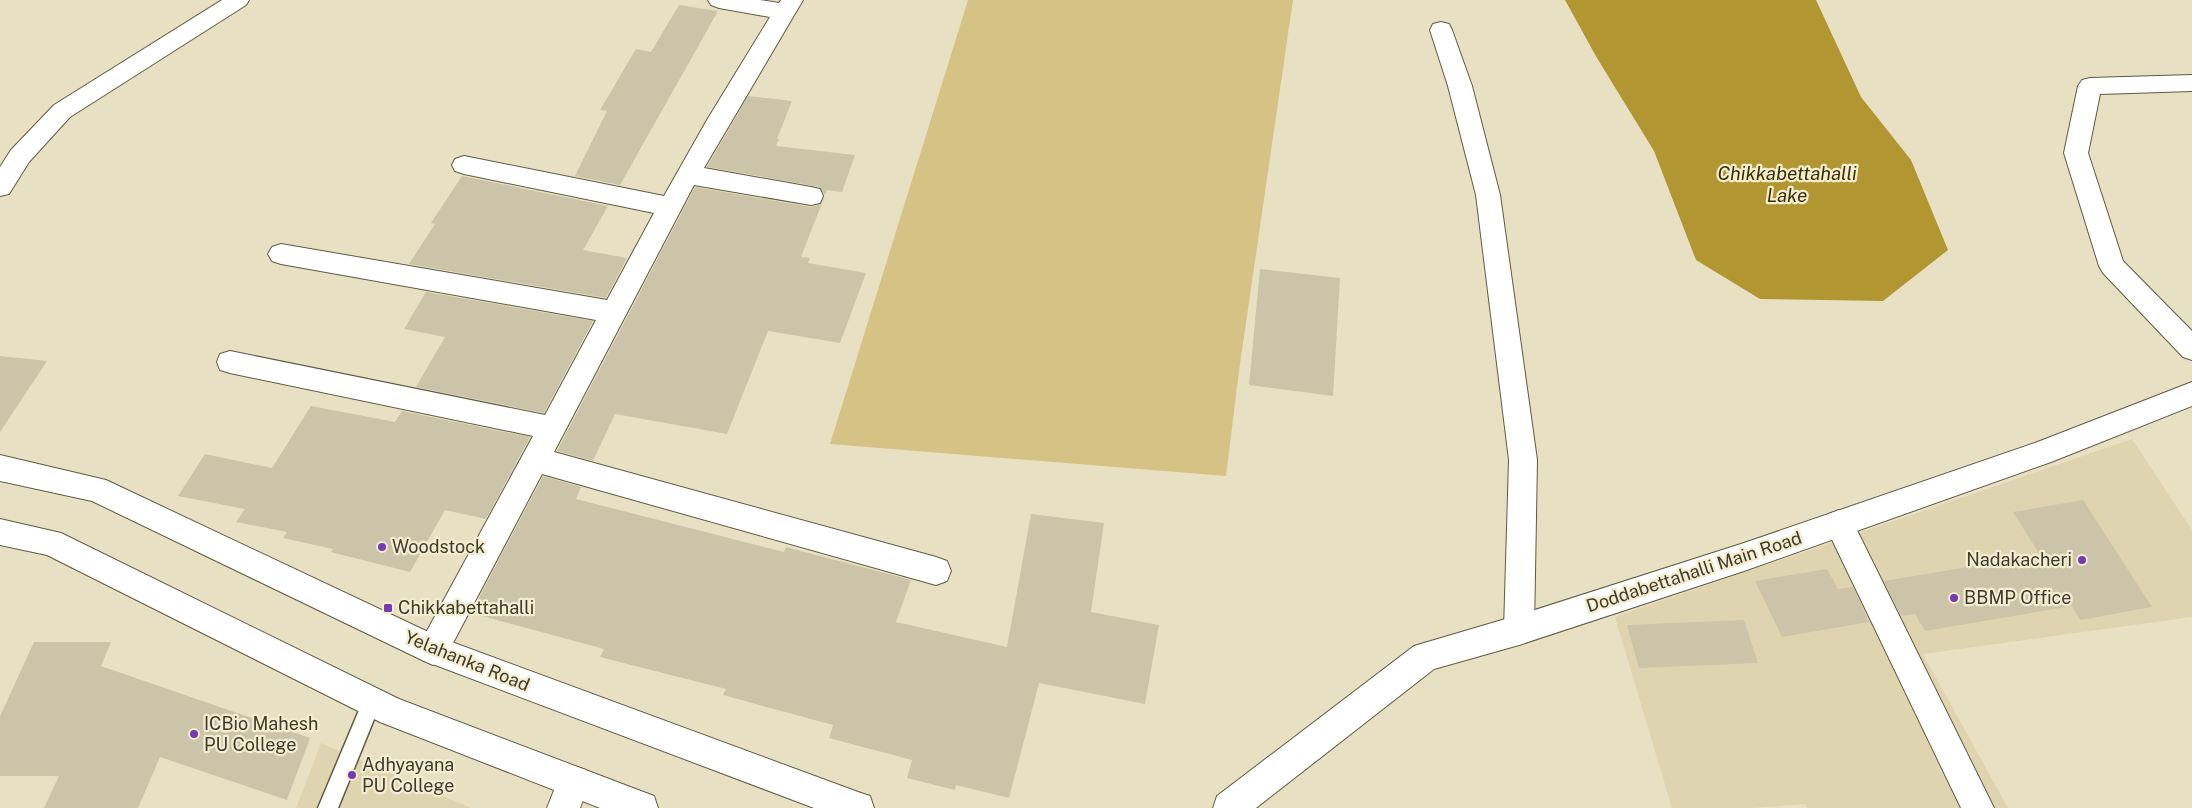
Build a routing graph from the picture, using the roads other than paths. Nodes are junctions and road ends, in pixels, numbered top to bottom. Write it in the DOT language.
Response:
graph roads {
  1 [pos="238,0"];
  2 [pos="719,0"];
  3 [pos="788,6"];
  4 [pos="1441,30"];
  5 [pos="2192,83"];
  6 [pos="464,165"];
  7 [pos="688,175"];
  8 [pos="0,186"];
  9 [pos="811,196"];
  10 [pos="670,207"];
  11 [pos="281,254"];
  12 [pos="614,312"];
  13 [pos="2192,349"];
  14 [pos="230,362"];
  15 [pos="2188,401"];
  16 [pos="551,428"];
  17 [pos="534,459"];
  18 [pos="0,468"];
  19 [pos="1839,524"];
  20 [pos="0,532"];
  21 [pos="936,571"];
  22 [pos="1519,630"];
  23 [pos="433,650"];
  24 [pos="372,702"];
  25 [pos="569,795"];
  26 [pos="1245,804"];
  27 [pos="328,808"];
  28 [pos="642,808"];
  29 [pos="858,808"];
  30 [pos="1978,808"];
  1 -- 8 [label="street"];
  2 -- 3 [label="street"];
  3 -- 7 [label="street"];
  4 -- 22 [label="street"];
  5 -- 13 [label="street"];
  6 -- 10 [label="street"];
  7 -- 9 [label="street"];
  7 -- 10 [label="street"];
  10 -- 12 [label="street"];
  11 -- 12 [label="street"];
  12 -- 16 [label="street"];
  14 -- 16 [label="street"];
  15 -- 19 [label="street, Doddabettahalli Main Road"];
  16 -- 17 [label="street"];
  17 -- 21 [label="street"];
  17 -- 23 [label="street"];
  18 -- 23 [label="street, Yelahanka Road"];
  19 -- 22 [label="street, Doddabettahalli Main Road"];
  19 -- 30 [label="street"];
  20 -- 24 [label="street"];
  22 -- 26 [label="street, Doddabettahalli Main Road"];
  23 -- 29 [label="street, Yelahanka Road"];
  24 -- 25 [label="street"];
  24 -- 27 [label="lane"];
  25 -- 28 [label="street"];
}
